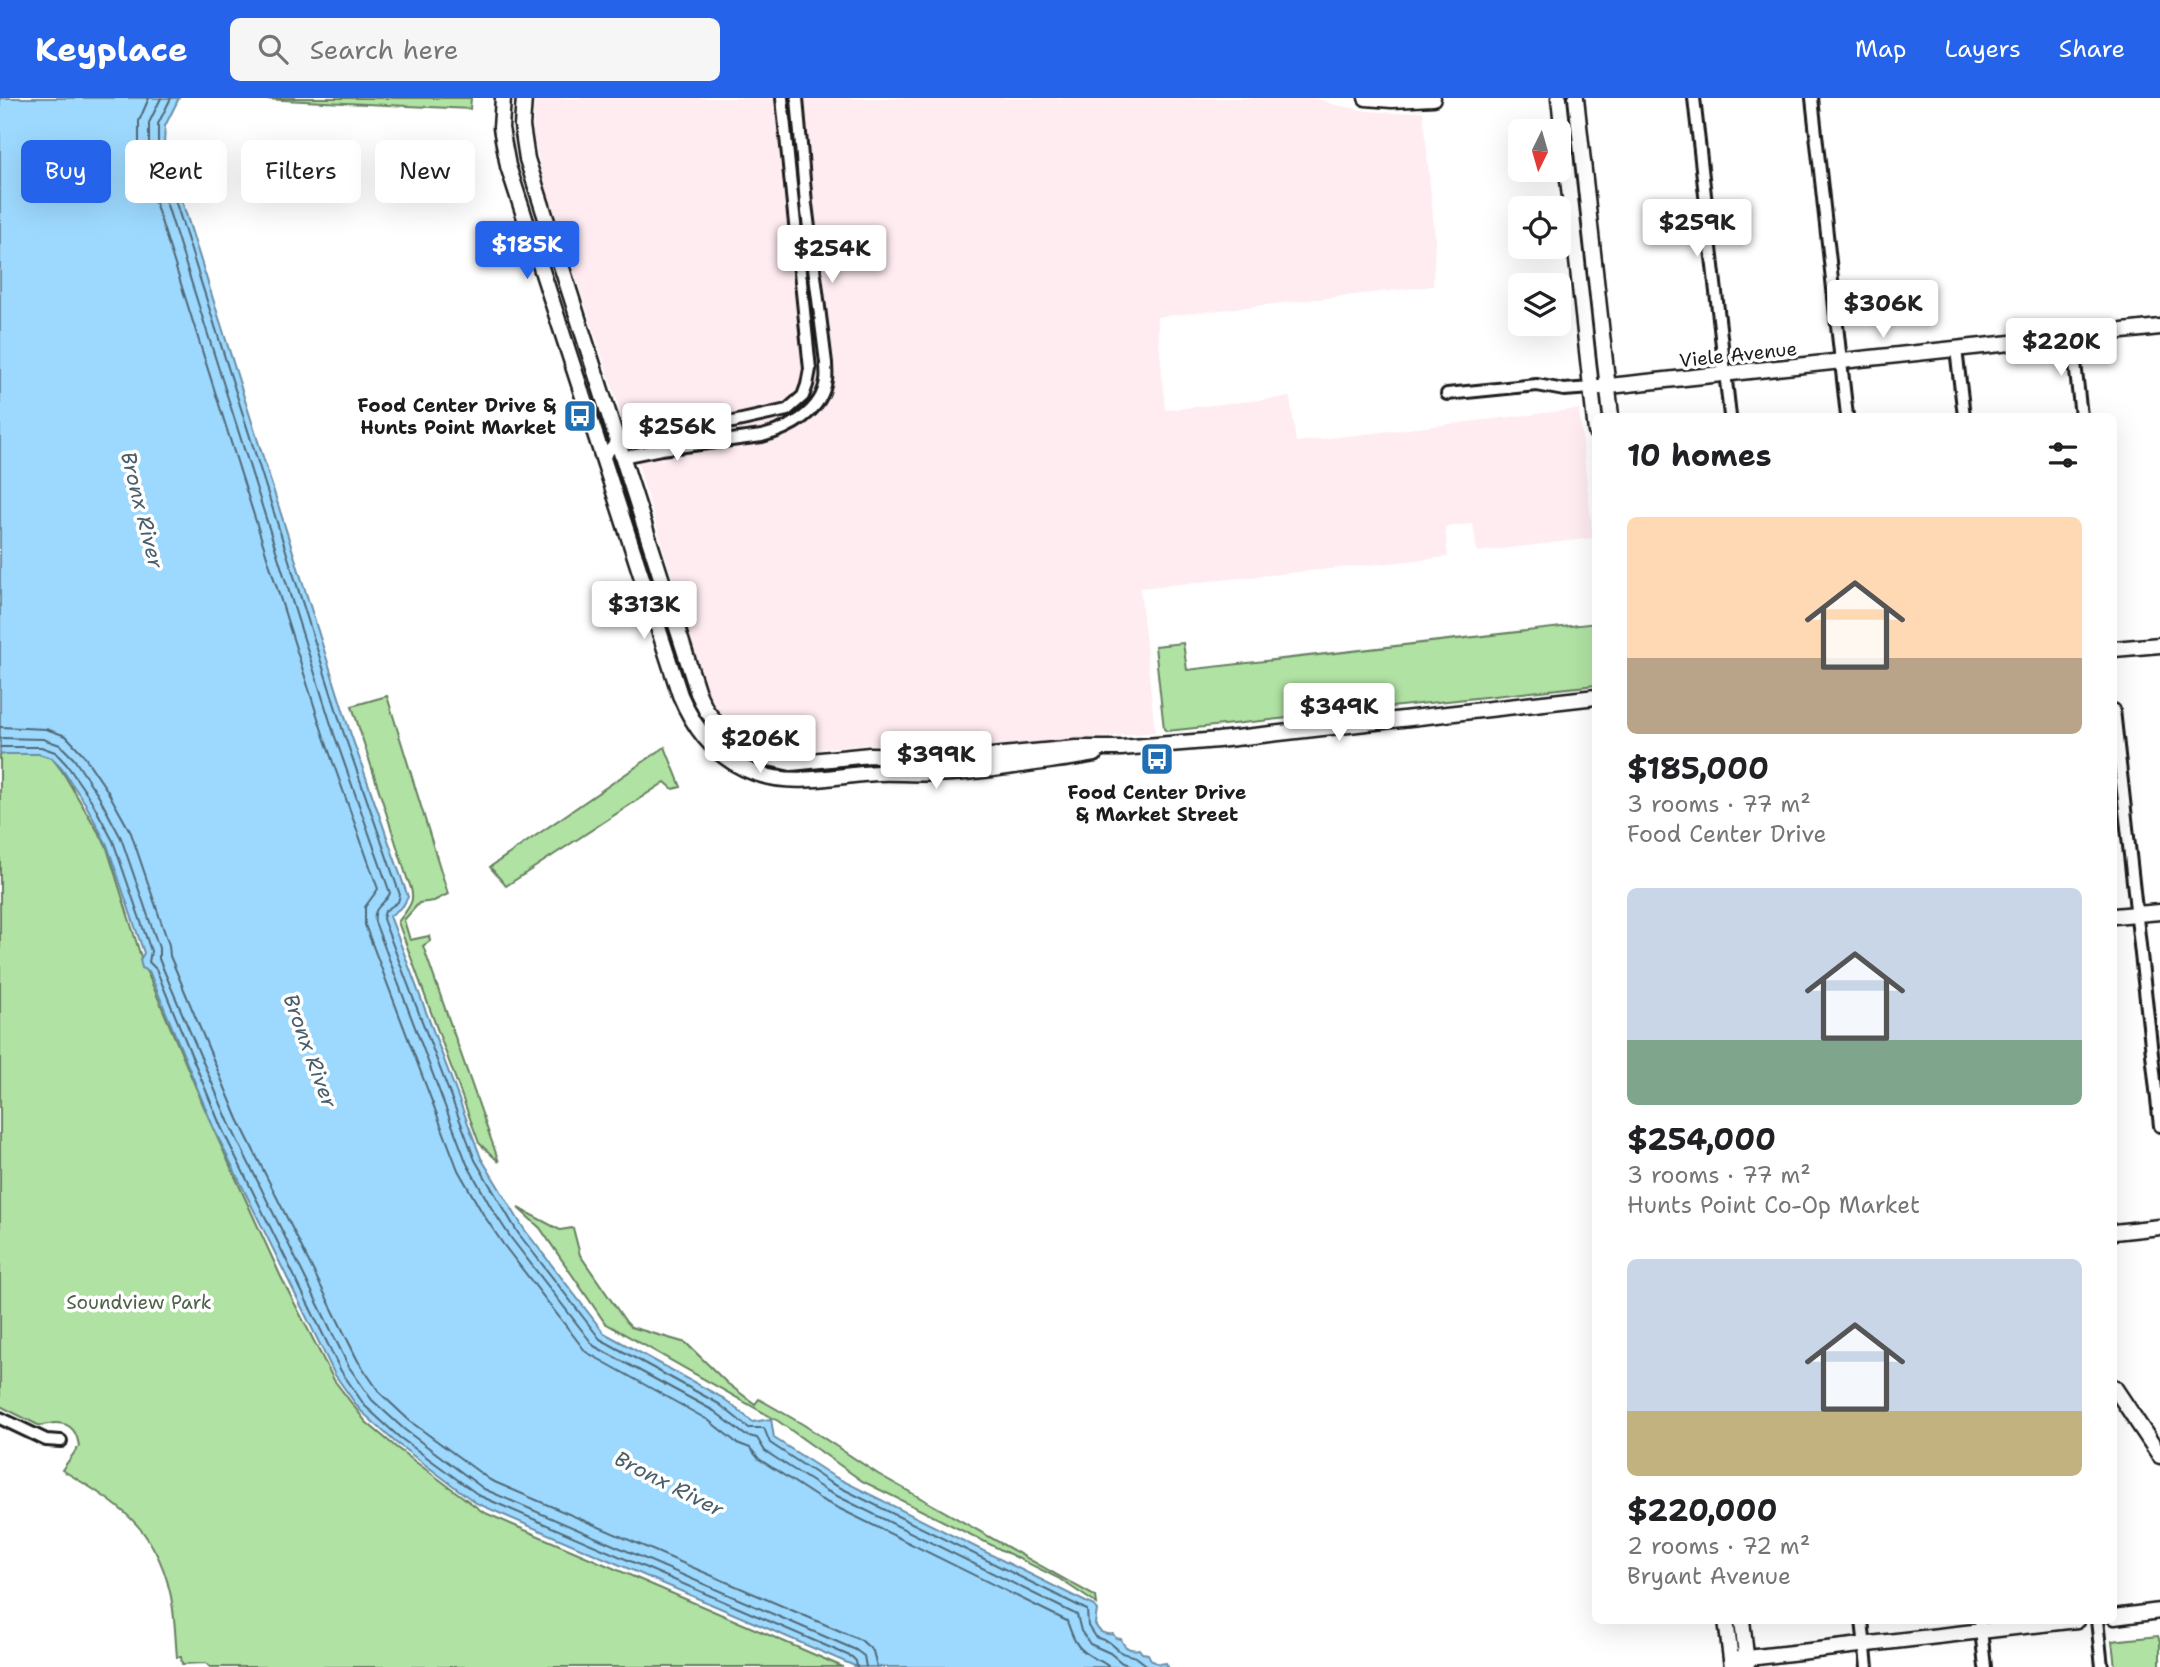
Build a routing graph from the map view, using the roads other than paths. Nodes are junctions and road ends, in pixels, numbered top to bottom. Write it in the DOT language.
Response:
graph roads {
  1 [pos="503,98"];
  2 [pos="524,98"];
  3 [pos="782,98"];
  4 [pos="797,98"];
  5 [pos="1366,98"];
  6 [pos="1433,98"];
  7 [pos="1559,98"];
  8 [pos="1576,98"];
  9 [pos="1694,98"];
  10 [pos="1812,98"];
  11 [pos="2160,327"];
  12 [pos="2072,337"];
  13 [pos="1956,349"];
  14 [pos="1841,362"];
  15 [pos="1726,375"];
  16 [pos="1608,387"];
  17 [pos="1591,388"];
  18 [pos="1447,394"];
  19 [pos="1594,413"];
  20 [pos="1611,413"];
  21 [pos="1730,413"];
  22 [pos="1847,413"];
  23 [pos="1964,413"];
  24 [pos="2081,413"];
  25 [pos="617,441"];
  26 [pos="622,457"];
  27 [pos="603,458"];
  28 [pos="630,540"];
  29 [pos="681,640"];
  30 [pos="2160,645"];
  31 [pos="2117,649"];
  32 [pos="1592,697"];
  33 [pos="2117,737"];
  34 [pos="1121,748"];
  35 [pos="2160,912"];
  36 [pos="2137,914"];
  37 [pos="2117,916"];
  38 [pos="2160,1126"];
  39 [pos="2160,1227"];
  40 [pos="2117,1232"];
  41 [pos="2117,1392"];
  42 [pos="0,1418"];
  43 [pos="61,1441"];
  44 [pos="2160,1456"];
  45 [pos="2160,1611"];
  46 [pos="2117,1616"];
  47 [pos="1727,1624"];
  48 [pos="1742,1624"];
  49 [pos="1862,1624"];
  50 [pos="2012,1624"];
  51 [pos="2097,1624"];
  52 [pos="1980,1626"];
  53 [pos="1864,1644"];
  54 [pos="1739,1663"];
  55 [pos="1867,1667"];
  56 [pos="1985,1667"];
  57 [pos="2102,1667"];
  1 -- 27 [label="main road"];
  2 -- 25 [label="main road"];
  3 -- 25 [label="street"];
  4 -- 26 [label="street"];
  5 -- 6 [label="main road"];
  7 -- 17 [label="main road"];
  8 -- 16 [label="main road"];
  9 -- 15 [label="street"];
  10 -- 14 [label="street"];
  11 -- 12 [label="main road, Viele Avenue"];
  12 -- 13 [label="main road, Viele Avenue"];
  12 -- 24 [label="street"];
  13 -- 14 [label="main road, Viele Avenue"];
  13 -- 23 [label="street"];
  14 -- 15 [label="main road, Viele Avenue"];
  14 -- 22 [label="street"];
  15 -- 16 [label="main road, Viele Avenue"];
  15 -- 21 [label="street"];
  16 -- 17 [label="main road, Viele Avenue"];
  16 -- 20 [label="main road"];
  17 -- 18 [label="street, Viele Avenue"];
  17 -- 19 [label="main road"];
  25 -- 26 [label="main road"];
  25 -- 27 [label="street"];
  26 -- 29 [label="main road"];
  27 -- 28 [label="main road"];
  28 -- 29 [label="main road"];
  28 -- 34 [label="main road"];
  29 -- 34 [label="main road"];
  30 -- 31 [label="main road"];
  32 -- 34 [label="main road"];
  33 -- 36 [label="street"];
  35 -- 36 [label="main road"];
  36 -- 37 [label="main road"];
  36 -- 38 [label="street"];
  39 -- 40 [label="main road"];
  41 -- 44 [label="main road"];
  42 -- 43 [label="street"];
  45 -- 46 [label="main road"];
  47 -- 54 [label="main road"];
  48 -- 54 [label="main road"];
  49 -- 53 [label="street"];
  50 -- 52 [label="main road"];
  51 -- 57 [label="street"];
  52 -- 53 [label="main road"];
  52 -- 56 [label="street"];
  53 -- 54 [label="main road"];
  53 -- 55 [label="street"];
}
